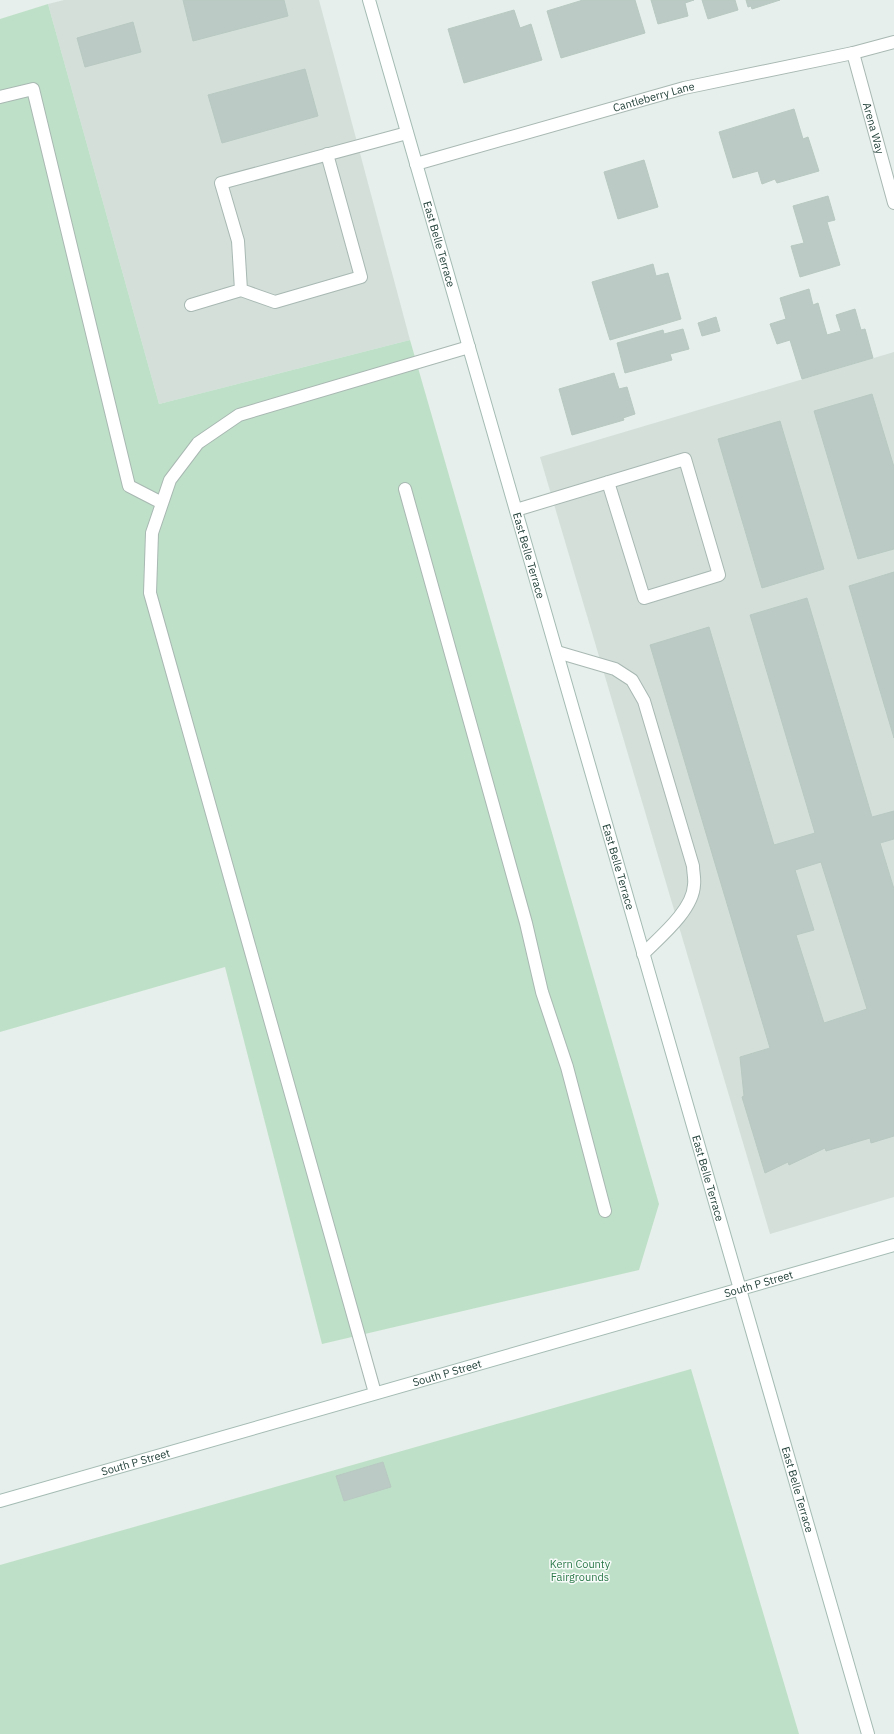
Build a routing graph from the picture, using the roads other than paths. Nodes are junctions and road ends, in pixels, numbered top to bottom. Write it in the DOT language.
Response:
graph roads {
  1 [pos="369,0"];
  2 [pos="894,42"];
  3 [pos="853,53"];
  4 [pos="0,97"];
  5 [pos="407,132"];
  6 [pos="327,154"];
  7 [pos="416,164"];
  8 [pos="894,203"];
  9 [pos="242,290"];
  10 [pos="191,305"];
  11 [pos="469,347"];
  12 [pos="608,482"];
  13 [pos="405,489"];
  14 [pos="162,503"];
  15 [pos="516,510"];
  16 [pos="557,652"];
  17 [pos="643,954"];
  18 [pos="605,1211"];
  19 [pos="894,1245"];
  20 [pos="740,1289"];
  21 [pos="375,1393"];
  22 [pos="0,1501"];
  23 [pos="868,1734"];
  1 -- 5 [label="street, East Belle Terrace"];
  2 -- 3 [label="street, Cantleberry Lane"];
  3 -- 7 [label="street, Cantleberry Lane"];
  3 -- 8 [label="street, Arena Way"];
  4 -- 14 [label="street"];
  5 -- 6 [label="street"];
  5 -- 7 [label="street, East Belle Terrace"];
  6 -- 9 [label="street"];
  6 -- 9 [label="street"];
  7 -- 11 [label="street, East Belle Terrace"];
  9 -- 10 [label="street"];
  11 -- 14 [label="street"];
  11 -- 15 [label="street, East Belle Terrace"];
  12 -- 12 [label="street"];
  12 -- 15 [label="street"];
  13 -- 18 [label="street"];
  14 -- 21 [label="street"];
  15 -- 16 [label="street, East Belle Terrace"];
  16 -- 17 [label="street, East Belle Terrace"];
  16 -- 17 [label="street"];
  17 -- 20 [label="street, East Belle Terrace"];
  19 -- 20 [label="street, South P Street"];
  20 -- 21 [label="street, South P Street"];
  20 -- 23 [label="street, East Belle Terrace"];
  21 -- 22 [label="street, South P Street"];
}
